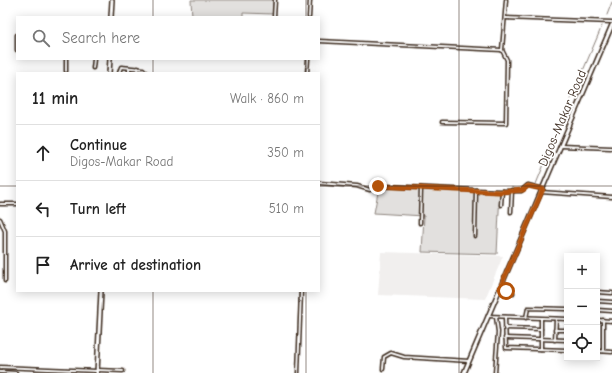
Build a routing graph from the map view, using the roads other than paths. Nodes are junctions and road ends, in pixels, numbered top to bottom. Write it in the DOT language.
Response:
graph roads {
  1 [pos="112,0"];
  2 [pos="275,0"];
  3 [pos="310,0"];
  4 [pos="506,0"];
  5 [pos="112,16"];
  6 [pos="274,16"];
  7 [pos="309,16"];
  8 [pos="505,18"];
  9 [pos="612,22"];
  10 [pos="612,25"];
  11 [pos="320,41"];
  12 [pos="502,50"];
  13 [pos="66,60"];
  14 [pos="94,60"];
  15 [pos="110,60"];
  16 [pos="308,60"];
  17 [pos="93,68"];
  18 [pos="129,68"];
  19 [pos="138,68"];
  20 [pos="66,71"];
  21 [pos="109,72"];
  22 [pos="119,72"];
  23 [pos="129,72"];
  24 [pos="138,72"];
  25 [pos="146,72"];
  26 [pos="307,72"];
  27 [pos="442,122"];
  28 [pos="561,146"];
  29 [pos="611,148"];
  30 [pos="320,183"];
  31 [pos="421,188"];
  32 [pos="476,190"];
  33 [pos="512,190"];
  34 [pos="542,190"];
  35 [pos="502,191"];
  36 [pos="612,198"];
  37 [pos="0,204"];
  38 [pos="16,204"];
  39 [pos="501,205"];
  40 [pos="511,212"];
  41 [pos="0,219"];
  42 [pos="420,223"];
  43 [pos="474,236"];
  44 [pos="5,280"];
  45 [pos="500,288"];
  46 [pos="100,292"];
  47 [pos="301,292"];
  48 [pos="600,292"];
  49 [pos="513,293"];
  50 [pos="612,293"];
  51 [pos="600,301"];
  52 [pos="612,302"];
  53 [pos="564,309"];
  54 [pos="600,310"];
  55 [pos="612,311"];
  56 [pos="488,316"];
  57 [pos="496,317"];
  58 [pos="505,317"];
  59 [pos="526,318"];
  60 [pos="542,319"];
  61 [pos="556,319"];
  62 [pos="564,319"];
  63 [pos="603,320"];
  64 [pos="612,321"];
  65 [pos="505,328"];
  66 [pos="541,330"];
  67 [pos="555,330"];
  68 [pos="564,330"];
  69 [pos="505,338"];
  70 [pos="541,340"];
  71 [pos="555,340"];
  72 [pos="564,340"];
  73 [pos="540,349"];
  74 [pos="564,350"];
  75 [pos="603,351"];
  76 [pos="612,352"];
  77 [pos="469,361"];
  78 [pos="0,367"];
  79 [pos="383,369"];
  80 [pos="123,371"];
  81 [pos="96,372"];
  82 [pos="1,373"];
  83 [pos="11,373"];
  84 [pos="16,373"];
  85 [pos="298,373"];
  86 [pos="464,373"];
  87 [pos="495,373"];
  1 -- 5 [label="main road"];
  2 -- 6 [label="street"];
  3 -- 7 [label="street"];
  4 -- 8 [label="street"];
  8 -- 9 [label="street"];
  8 -- 12 [label="street"];
  10 -- 28 [label="main road, Digos-Makar Road"];
  11 -- 12 [label="street"];
  12 -- 27 [label="street"];
  13 -- 20 [label="street"];
  14 -- 17 [label="street"];
  15 -- 21 [label="main road"];
  16 -- 26 [label="street"];
  18 -- 19 [label="street"];
  18 -- 22 [label="street"];
  18 -- 23 [label="street"];
  19 -- 24 [label="street"];
  19 -- 25 [label="street"];
  28 -- 29 [label="street"];
  28 -- 34 [label="main road, Digos-Makar Road"];
  30 -- 31 [label="street"];
  31 -- 32 [label="street"];
  31 -- 42 [label="street"];
  32 -- 35 [label="street"];
  32 -- 43 [label="street"];
  33 -- 34 [label="street"];
  33 -- 35 [label="street"];
  33 -- 40 [label="street"];
  34 -- 36 [label="street"];
  34 -- 45 [label="main road, Digos-Makar Road"];
  35 -- 39 [label="street"];
  37 -- 38 [label="street"];
  41 -- 44 [label="street"];
  45 -- 49 [label="street"];
  45 -- 56 [label="main road, Digos-Makar Road"];
  46 -- 81 [label="main road"];
  47 -- 85 [label="street"];
  48 -- 50 [label="street"];
  51 -- 52 [label="street"];
  53 -- 59 [label="street"];
  54 -- 55 [label="street"];
  56 -- 57 [label="street"];
  56 -- 77 [label="main road, Digos-Makar Road"];
  57 -- 58 [label="street"];
  57 -- 87 [label="street"];
  58 -- 59 [label="street"];
  58 -- 65 [label="street"];
  59 -- 60 [label="street"];
  60 -- 61 [label="street"];
  60 -- 66 [label="street"];
  61 -- 62 [label="street"];
  61 -- 67 [label="street"];
  63 -- 64 [label="street"];
  63 -- 75 [label="street"];
  65 -- 66 [label="street"];
  65 -- 69 [label="street"];
  66 -- 70 [label="street"];
  67 -- 68 [label="street"];
  67 -- 71 [label="street"];
  69 -- 70 [label="street"];
  69 -- 73 [label="street"];
  70 -- 71 [label="street"];
  70 -- 73 [label="street"];
  71 -- 72 [label="street"];
  73 -- 74 [label="street"];
  75 -- 76 [label="street"];
  77 -- 79 [label="street"];
  77 -- 86 [label="main road, Digos-Makar Road"];
  78 -- 81 [label="street"];
  80 -- 81 [label="street"];
  82 -- 83 [label="street"];
  83 -- 84 [label="street"];
}
